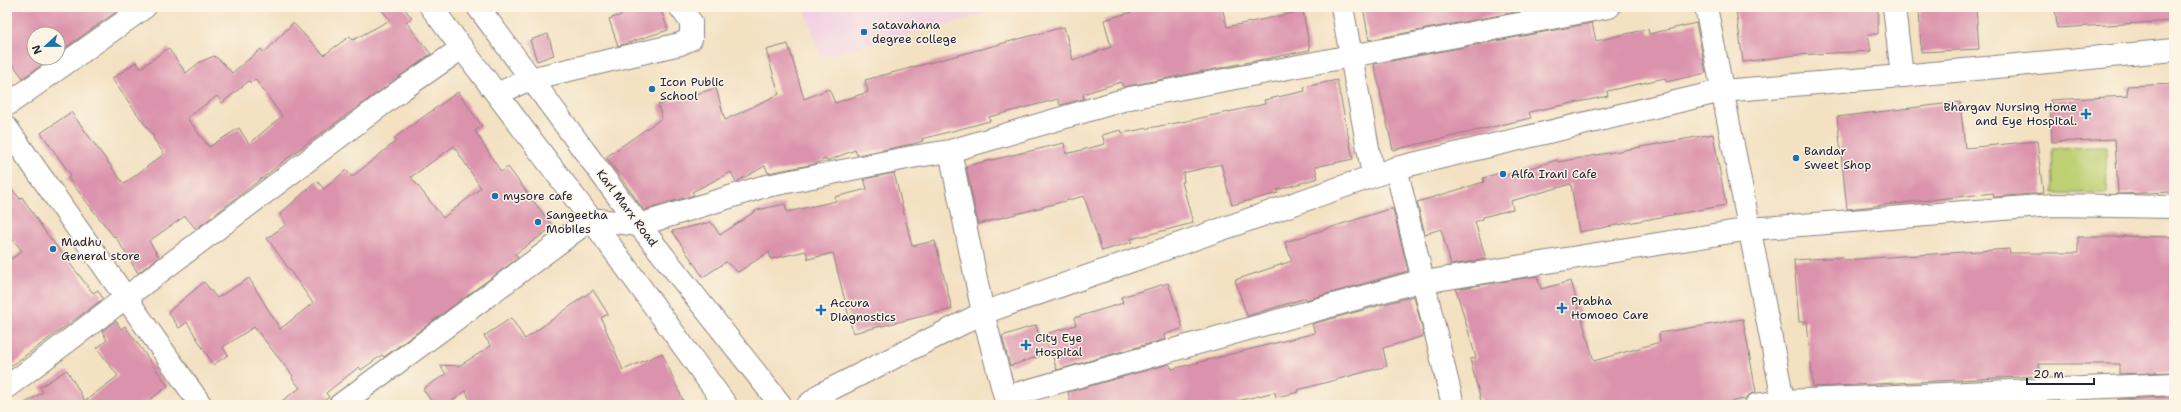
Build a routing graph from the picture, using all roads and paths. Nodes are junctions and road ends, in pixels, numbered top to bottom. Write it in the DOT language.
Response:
graph roads {
  1 [pos="145,7"];
  2 [pos="431,7"];
  3 [pos="478,7"];
  4 [pos="680,7"];
  5 [pos="1342,7"];
  6 [pos="1609,7"];
  7 [pos="1706,7"];
  8 [pos="1894,7"];
  9 [pos="462,48"];
  10 [pos="2174,50"];
  11 [pos="1351,55"];
  12 [pos="1902,76"];
  13 [pos="530,79"];
  14 [pos="1722,91"];
  15 [pos="497,94"];
  16 [pos="7,105"];
  17 [pos="7,128"];
  18 [pos="950,152"];
  19 [pos="1396,168"];
  20 [pos="1373,175"];
  21 [pos="2174,207"];
  22 [pos="590,219"];
  23 [pos="639,225"];
  24 [pos="1750,229"];
  25 [pos="1424,282"];
  26 [pos="127,298"];
  27 [pos="983,313"];
  28 [pos="2174,384"];
  29 [pos="7,387"];
  30 [pos="1006,401"];
  31 [pos="1784,403"];
  32 [pos="201,405"];
  33 [pos="340,405"];
  34 [pos="726,405"];
  35 [pos="781,405"];
  36 [pos="808,405"];
  37 [pos="1454,405"];
  38 [pos="1756,405"];
  1 -- 16 [label="street"];
  2 -- 9 [label="street"];
  3 -- 13 [label="street, Karl Marx Road"];
  4 -- 13 [label="street"];
  5 -- 11 [label="street"];
  6 -- 11 [label="street"];
  7 -- 14 [label="street"];
  8 -- 12 [label="street"];
  9 -- 15 [label="street"];
  9 -- 26 [label="street"];
  10 -- 12 [label="street"];
  11 -- 18 [label="street"];
  11 -- 20 [label="street"];
  12 -- 14 [label="street"];
  13 -- 15 [label="street"];
  13 -- 23 [label="street, Karl Marx Road"];
  14 -- 19 [label="street"];
  14 -- 24 [label="street"];
  15 -- 22 [label="street"];
  17 -- 26 [label="street"];
  18 -- 23 [label="street"];
  18 -- 27 [label="street"];
  19 -- 20 [label="street"];
  19 -- 25 [label="street"];
  20 -- 27 [label="street"];
  21 -- 24 [label="street"];
  22 -- 23 [label="street"];
  22 -- 33 [label="street"];
  22 -- 34 [label="street"];
  23 -- 35 [label="street, Karl Marx Road"];
  24 -- 25 [label="street"];
  24 -- 31 [label="street"];
  25 -- 30 [label="street"];
  25 -- 37 [label="street"];
  26 -- 29 [label="street"];
  26 -- 32 [label="street"];
  27 -- 30 [label="street"];
  27 -- 36 [label="street"];
  28 -- 31 [label="street"];
  31 -- 38 [label="street"];
}
